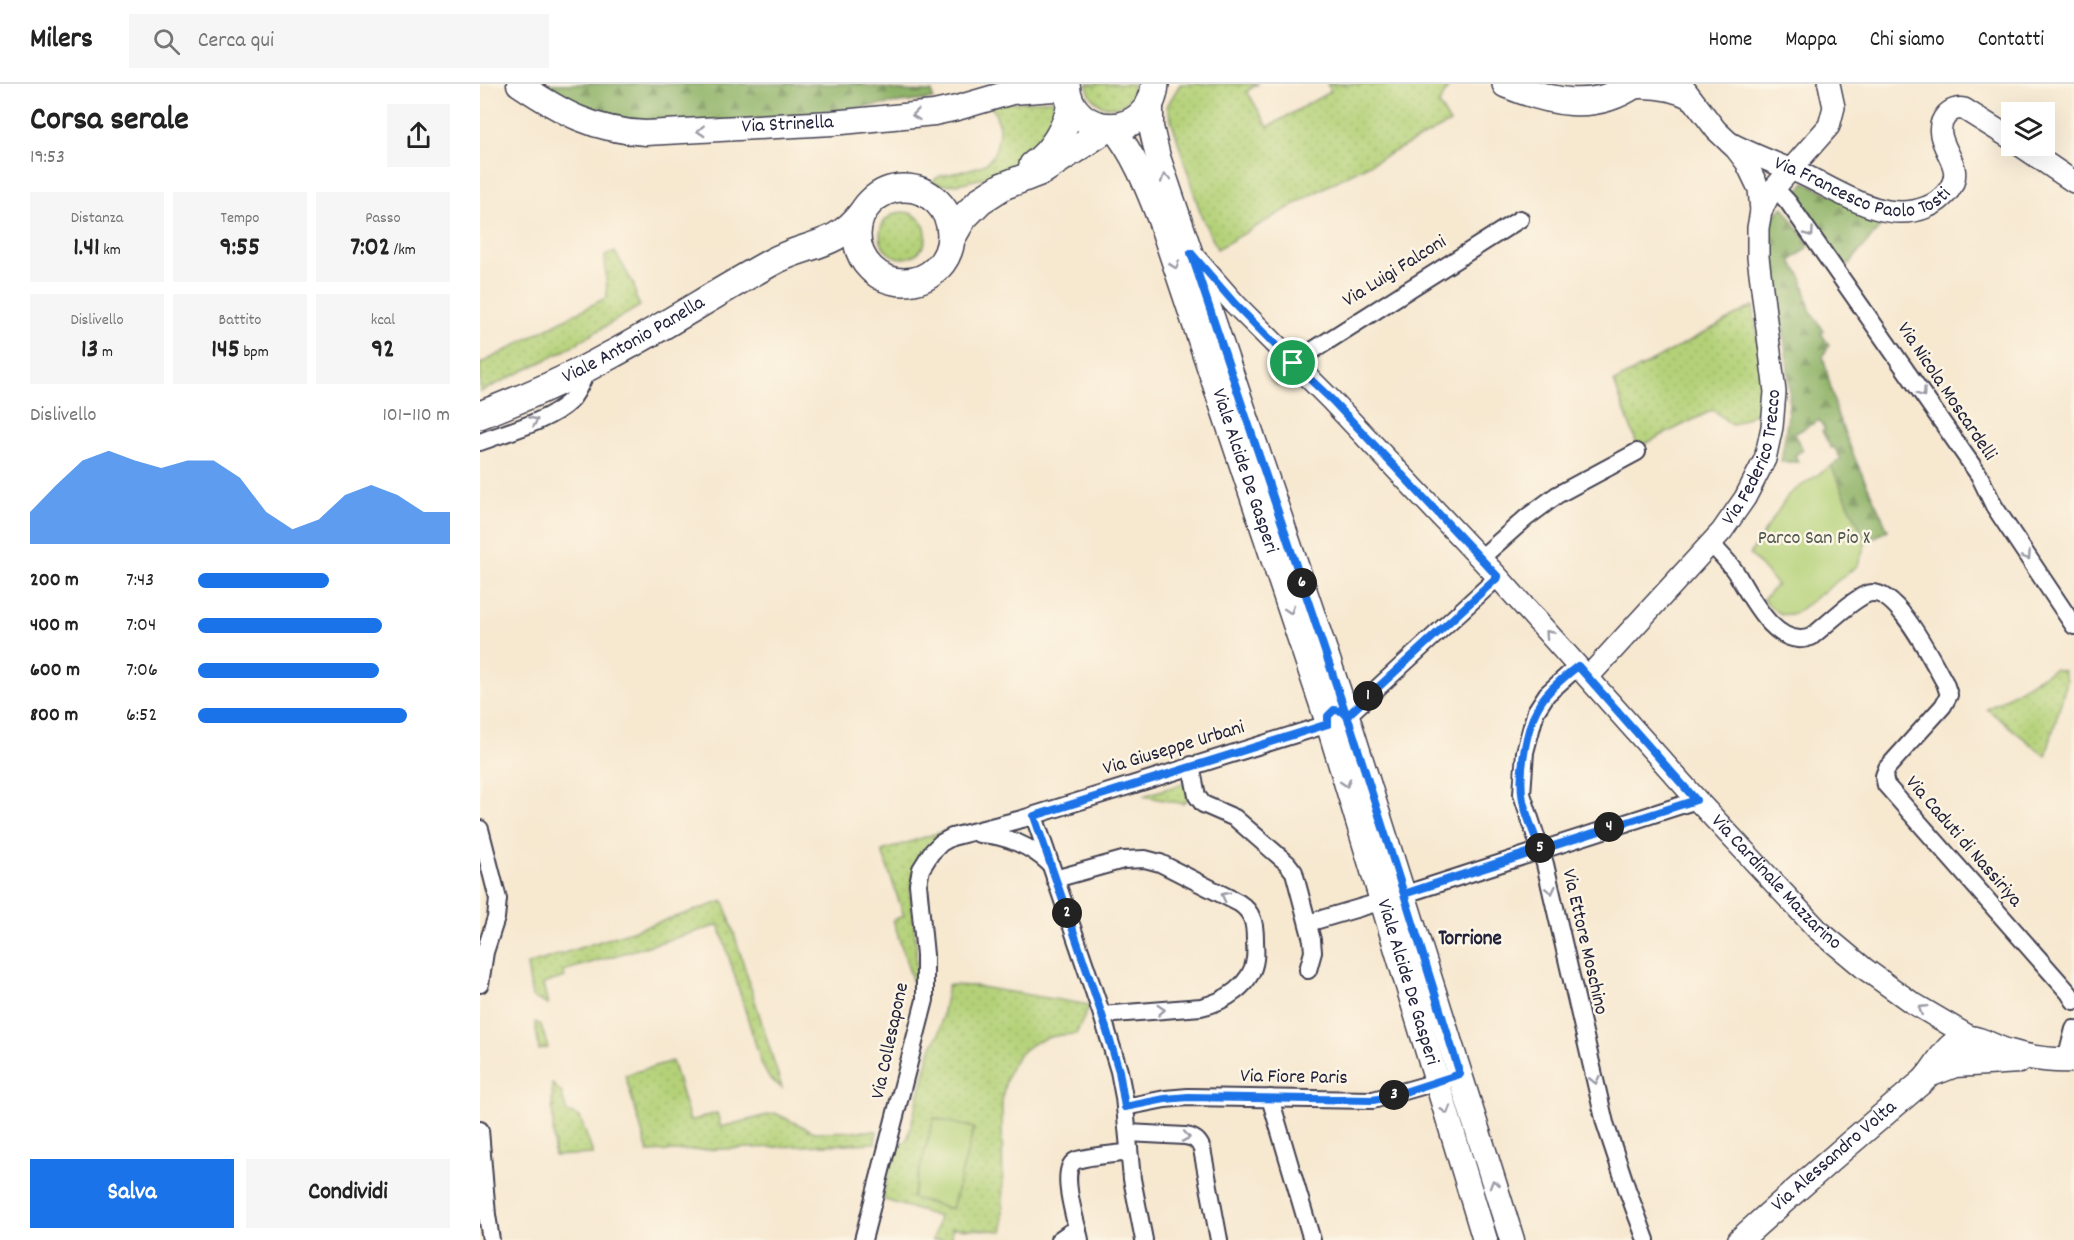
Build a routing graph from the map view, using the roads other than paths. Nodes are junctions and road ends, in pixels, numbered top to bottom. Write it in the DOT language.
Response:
graph roads {
  1 [pos="519,84"];
  2 [pos="1506,84"];
  3 [pos="1829,84"];
  4 [pos="1632,86"];
  5 [pos="1154,90"];
  6 [pos="1067,91"];
  7 [pos="1687,92"];
  8 [pos="1110,127"];
  9 [pos="2001,132"];
  10 [pos="1730,143"];
  11 [pos="2035,156"];
  12 [pos="1789,170"];
  13 [pos="1751,172"];
  14 [pos="2074,182"];
  15 [pos="1774,187"];
  16 [pos="924,193"];
  17 [pos="1761,211"];
  18 [pos="862,213"];
  19 [pos="1520,219"];
  20 [pos="951,239"];
  21 [pos="1191,253"];
  22 [pos="782,257"];
  23 [pos="871,269"];
  24 [pos="1293,363"];
  25 [pos="588,368"];
  26 [pos="480,415"];
  27 [pos="480,442"];
  28 [pos="1637,452"];
  29 [pos="1711,544"];
  30 [pos="1481,558"];
  31 [pos="1498,577"];
  32 [pos="2071,622"];
  33 [pos="1583,672"];
  34 [pos="1337,720"];
  35 [pos="1191,765"];
  36 [pos="1696,800"];
  37 [pos="1034,816"];
  38 [pos="480,829"];
  39 [pos="963,834"];
  40 [pos="1540,849"];
  41 [pos="1052,871"];
  42 [pos="1393,898"];
  43 [pos="1308,923"];
  44 [pos="1308,970"];
  45 [pos="480,984"];
  46 [pos="2074,1001"];
  47 [pos="1102,1015"];
  48 [pos="2074,1029"];
  49 [pos="1972,1038"];
  50 [pos="2064,1060"];
  51 [pos="1940,1071"];
  52 [pos="1449,1078"];
  53 [pos="1270,1098"];
  54 [pos="1125,1107"];
  55 [pos="480,1130"];
  56 [pos="1128,1133"];
  57 [pos="1129,1152"];
  58 [pos="1079,1235"];
  59 [pos="491,1240"];
  60 [pos="863,1240"];
  61 [pos="1059,1240"];
  62 [pos="1144,1240"];
  63 [pos="1219,1240"];
  64 [pos="1311,1240"];
  65 [pos="1485,1240"];
  66 [pos="1512,1240"];
  67 [pos="1646,1240"];
  68 [pos="1740,1240"];
  6 -- 1 [label="main road, Via Strinella, one-way"];
  2 -- 4 [label="main road"];
  3 -- 12 [label="street, Via Federico Trecco"];
  4 -- 7 [label="street, Via Francesco Paolo Tosti"];
  5 -- 8 [label="main road"];
  21 -- 5 [label="main road, Viale Alcide De Gasperi, one-way"];
  6 -- 8 [label="main road"];
  6 -- 16 [label="main road"];
  7 -- 10 [label="street, Via Francesco Paolo Tosti"];
  8 -- 20 [label="main road"];
  8 -- 34 [label="main road, Viale Alcide De Gasperi, one-way"];
  9 -- 12 [label="street, Via Francesco Paolo Tosti"];
  10 -- 12 [label="street, Via Francesco Paolo Tosti"];
  10 -- 13 [label="street, Via Francesco Paolo Tosti"];
  11 -- 14 [label="street"];
  12 -- 15 [label="street, Via Federico Trecco"];
  13 -- 15 [label="street, Via Francesco Paolo Tosti"];
  13 -- 17 [label="street, Via Francesco Paolo Tosti"];
  15 -- 17 [label="street, Via Federico Trecco"];
  15 -- 32 [label="street, Via Nicola Moscardelli, one-way"];
  16 -- 18 [label="main road"];
  16 -- 20 [label="main road"];
  17 -- 29 [label="street, Via Federico Trecco"];
  18 -- 22 [label="main road, Viale Antonio Panella"];
  18 -- 23 [label="main road"];
  19 -- 24 [label="street, Via Luigi Falconi"];
  20 -- 23 [label="main road"];
  21 -- 24 [label="street, Via Cardinale Mazzarino"];
  21 -- 34 [label="main road, Viale Alcide De Gasperi"];
  22 -- 23 [label="main road, Viale Antonio Panella"];
  22 -- 25 [label="main road, Viale Antonio Panella"];
  24 -- 30 [label="street, Via Cardinale Mazzarino"];
  25 -- 26 [label="main road, Viale Antonio Panella"];
  27 -- 25 [label="street, one-way"];
  28 -- 30 [label="street"];
  29 -- 33 [label="street, Via Federico Trecco"];
  29 -- 46 [label="street, Via Caduti di Nassiriya"];
  30 -- 31 [label="street, Via Cardinale Mazzarino"];
  33 -- 31 [label="street, Via Cardinale Mazzarino, one-way"];
  31 -- 34 [label="street, Via Giuseppe Urbani"];
  33 -- 36 [label="street, Via Cardinale Mazzarino"];
  33 -- 40 [label="street, Via Ettore Moschino"];
  34 -- 35 [label="street, Via Giuseppe Urbani"];
  34 -- 42 [label="main road, Viale Alcide De Gasperi"];
  35 -- 37 [label="street, Via Giuseppe Urbani"];
  35 -- 43 [label="street"];
  36 -- 40 [label="street"];
  49 -- 36 [label="street, Via Cardinale Mazzarino, one-way"];
  37 -- 39 [label="street, Via Collesapone"];
  37 -- 41 [label="street"];
  38 -- 45 [label="street"];
  39 -- 41 [label="street"];
  39 -- 60 [label="street, Via Collesapone"];
  40 -- 42 [label="street"];
  40 -- 67 [label="street, Via Ettore Moschino, one-way"];
  41 -- 47 [label="street"];
  47 -- 41 [label="street, one-way"];
  42 -- 43 [label="street"];
  42 -- 52 [label="main road, Viale Alcide De Gasperi"];
  43 -- 44 [label="street"];
  47 -- 54 [label="street"];
  48 -- 50 [label="street"];
  49 -- 50 [label="main road, Via Cardinale Mazzarino"];
  49 -- 51 [label="main road, Via Alessandro Volta"];
  50 -- 51 [label="main road"];
  51 -- 68 [label="main road, Via Alessandro Volta"];
  52 -- 53 [label="street, Via Fiore Paris"];
  52 -- 65 [label="main road, Viale Alcide De Gasperi, one-way"];
  66 -- 52 [label="main road, Viale Alcide De Gasperi, one-way"];
  53 -- 54 [label="street, Via Fiore Paris"];
  53 -- 64 [label="street"];
  54 -- 56 [label="street"];
  55 -- 59 [label="street"];
  56 -- 57 [label="street"];
  56 -- 63 [label="street, one-way"];
  57 -- 58 [label="street"];
  57 -- 62 [label="street"];
  58 -- 61 [label="street"];
}
